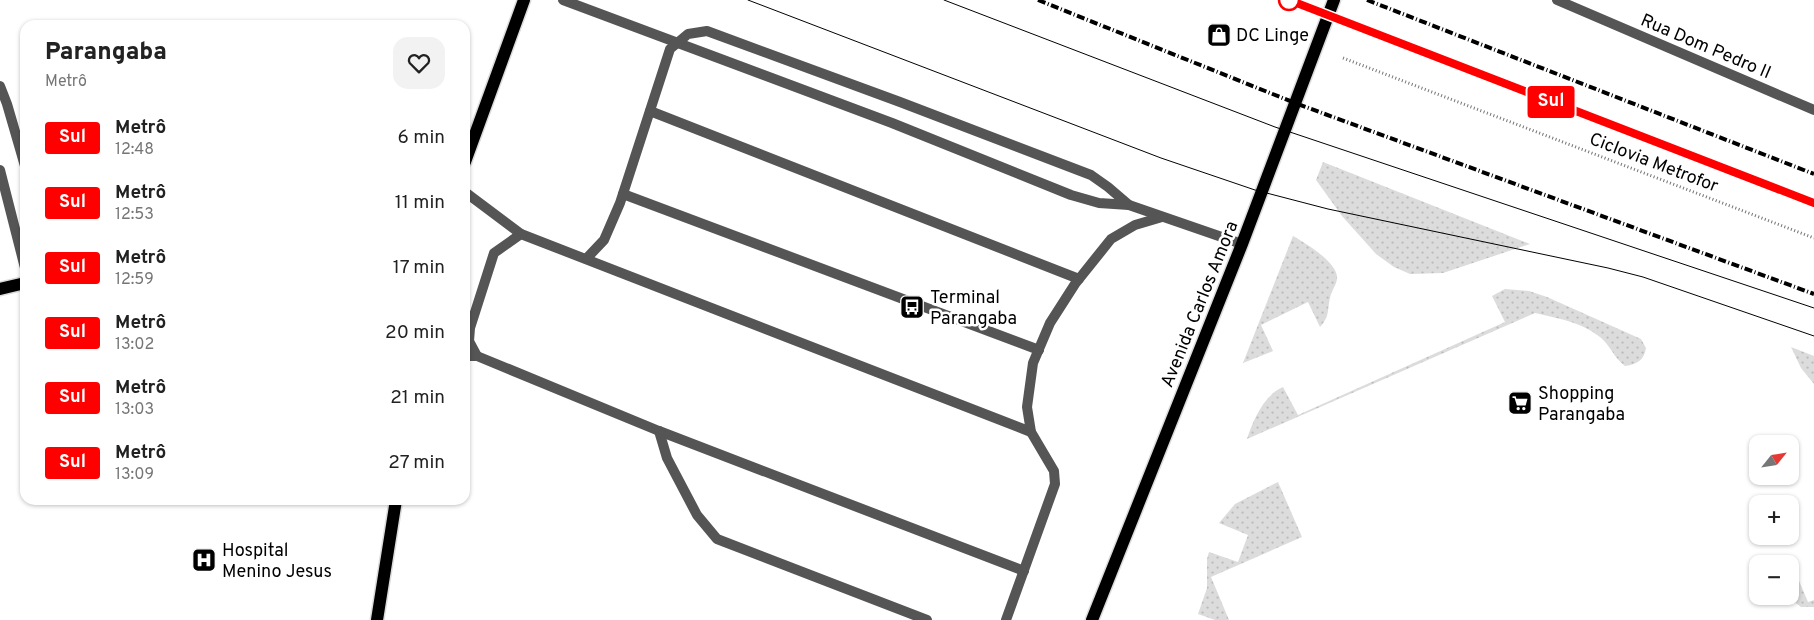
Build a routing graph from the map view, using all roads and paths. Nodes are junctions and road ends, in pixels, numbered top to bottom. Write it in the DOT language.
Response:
graph roads {
  1 [pos="524,0"];
  2 [pos="563,0"];
  3 [pos="1334,0"];
  4 [pos="1564,1"];
  5 [pos="678,43"];
  6 [pos="1316,48"];
  7 [pos="0,86"];
  8 [pos="1814,110"];
  9 [pos="650,111"];
  10 [pos="470,148"];
  11 [pos="20,149"];
  12 [pos="0,170"];
  13 [pos="622,194"];
  14 [pos="470,196"];
  15 [pos="1129,205"];
  16 [pos="1162,217"];
  17 [pos="521,234"];
  18 [pos="1814,238"];
  19 [pos="1242,244"];
  20 [pos="20,248"];
  21 [pos="587,258"];
  22 [pos="1079,279"];
  23 [pos="20,283"];
  24 [pos="0,289"];
  25 [pos="470,328"];
  26 [pos="470,345"];
  27 [pos="1039,350"];
  28 [pos="470,356"];
  29 [pos="476,356"];
  30 [pos="659,431"];
  31 [pos="1031,432"];
  32 [pos="395,505"];
  33 [pos="1024,571"];
  34 [pos="377,620"];
  35 [pos="927,620"];
  36 [pos="1006,620"];
  37 [pos="1092,620"];
  1 -- 10 [label="main road"];
  2 -- 5 [label="street"];
  3 -- 6 [label="main road, Avenida Carlos Amora"];
  4 -- 8 [label="street, Rua Dom Pedro II"];
  5 -- 9 [label="street"];
  5 -- 15 [label="street"];
  5 -- 15 [label="street"];
  6 -- 18 [label="path, Ciclovia Metrofor"];
  6 -- 19 [label="main road, Avenida Carlos Amora"];
  7 -- 11 [label="street"];
  9 -- 13 [label="street"];
  9 -- 22 [label="street"];
  12 -- 20 [label="street"];
  13 -- 21 [label="street"];
  13 -- 27 [label="street"];
  14 -- 17 [label="street"];
  15 -- 16 [label="street"];
  16 -- 19 [label="street"];
  16 -- 22 [label="street"];
  17 -- 21 [label="street"];
  17 -- 25 [label="street"];
  19 -- 37 [label="main road, Avenida Carlos Amora"];
  21 -- 31 [label="street"];
  22 -- 27 [label="street"];
  23 -- 24 [label="main road"];
  26 -- 29 [label="street"];
  27 -- 31 [label="street"];
  28 -- 29 [label="street"];
  29 -- 30 [label="street"];
  30 -- 33 [label="street"];
  30 -- 35 [label="street"];
  31 -- 33 [label="street"];
  32 -- 34 [label="main road"];
  33 -- 36 [label="street"];
}
